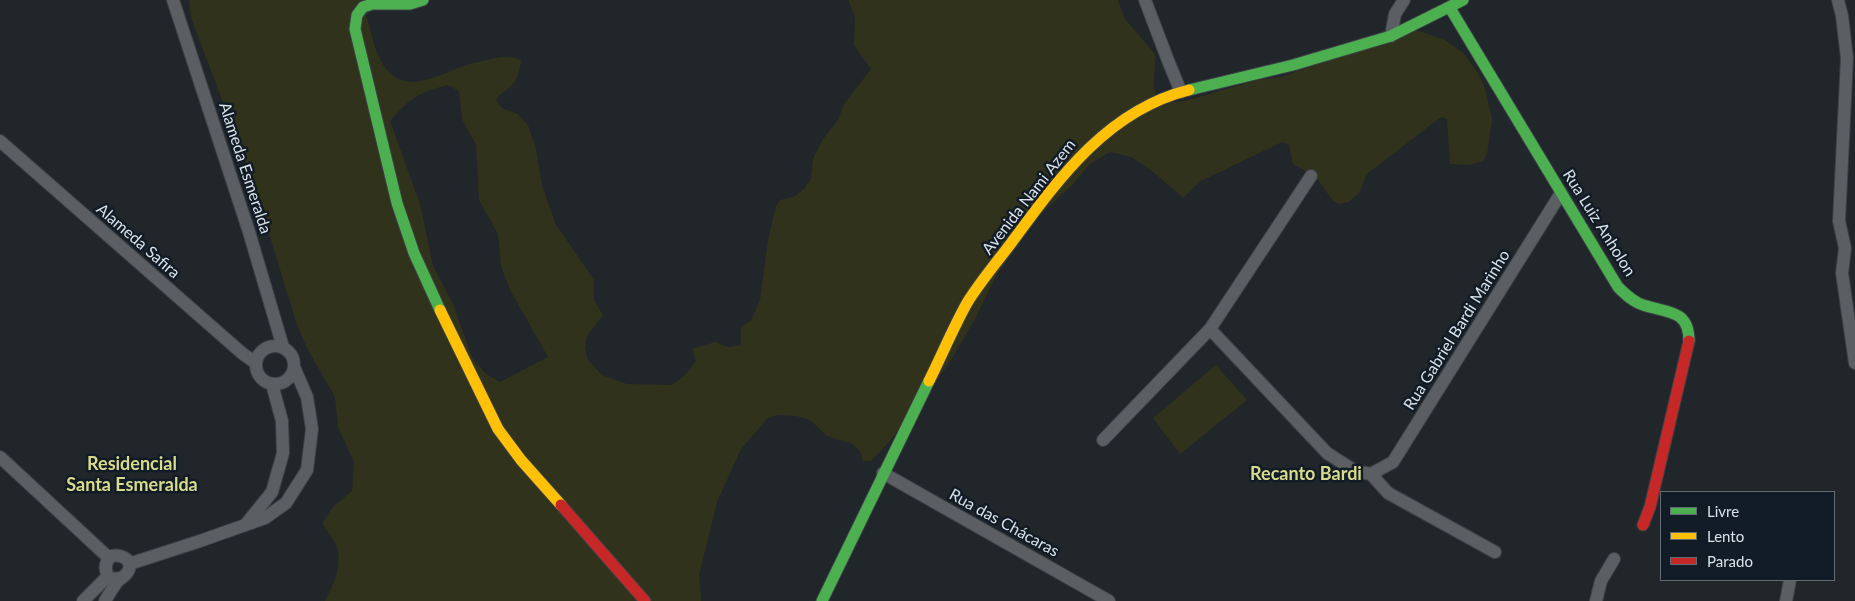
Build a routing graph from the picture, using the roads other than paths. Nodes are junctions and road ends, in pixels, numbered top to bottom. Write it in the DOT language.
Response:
graph roads {
  1 [pos="173,0"];
  2 [pos="423,0"];
  3 [pos="1146,0"];
  4 [pos="1404,0"];
  5 [pos="1463,0"];
  6 [pos="1838,0"];
  7 [pos="1450,8"];
  8 [pos="1391,36"];
  9 [pos="1182,92"];
  10 [pos="0,141"];
  11 [pos="1311,176"];
  12 [pos="1561,194"];
  13 [pos="1850,247"];
  14 [pos="1210,329"];
  15 [pos="282,347"];
  16 [pos="256,363"];
  17 [pos="1855,363"];
  18 [pos="294,367"];
  19 [pos="272,384"];
  20 [pos="1103,440"];
  21 [pos="0,457"];
  22 [pos="882,473"];
  23 [pos="1371,474"];
  24 [pos="246,524"];
  25 [pos="1643,525"];
  26 [pos="1495,552"];
  27 [pos="109,558"];
  28 [pos="1614,559"];
  29 [pos="130,564"];
  30 [pos="108,576"];
  31 [pos="122,578"];
  32 [pos="1790,581"];
  33 [pos="83,601"];
  34 [pos="105,601"];
  35 [pos="645,601"];
  36 [pos="822,601"];
  37 [pos="1109,601"];
  38 [pos="1596,601"];
  39 [pos="1786,601"];
  1 -- 15 [label="street, Alameda Esmeralda"];
  2 -- 35 [label="street"];
  3 -- 9 [label="street"];
  4 -- 8 [label="street"];
  5 -- 7 [label="street, Avenida Nami Azem"];
  6 -- 13 [label="street"];
  7 -- 8 [label="street, Avenida Nami Azem"];
  7 -- 12 [label="street, Rua Luiz Anholon"];
  8 -- 9 [label="street, Avenida Nami Azem"];
  9 -- 22 [label="street, Avenida Nami Azem"];
  10 -- 16 [label="street, Alameda Safira"];
  11 -- 14 [label="street"];
  12 -- 23 [label="street, Rua Gabriel Bardi Marinho"];
  12 -- 25 [label="street, Rua Luiz Anholon"];
  13 -- 17 [label="street"];
  14 -- 20 [label="street"];
  14 -- 23 [label="street"];
  15 -- 16 [label="street"];
  15 -- 18 [label="street, Alameda Esmeralda"];
  16 -- 19 [label="street, Alameda Esmeralda"];
  18 -- 19 [label="street"];
  18 -- 24 [label="street, Alameda Esmeralda"];
  19 -- 24 [label="street, Alameda Esmeralda"];
  21 -- 27 [label="street"];
  22 -- 36 [label="street, Avenida Nami Azem"];
  22 -- 37 [label="street, Rua das Chácaras"];
  23 -- 26 [label="street"];
  24 -- 29 [label="street, Alameda Esmeralda"];
  27 -- 29 [label="street"];
  27 -- 30 [label="street"];
  28 -- 38 [label="street"];
  29 -- 31 [label="street"];
  30 -- 31 [label="street"];
  30 -- 33 [label="street"];
  31 -- 34 [label="street"];
  32 -- 39 [label="street"];
}
